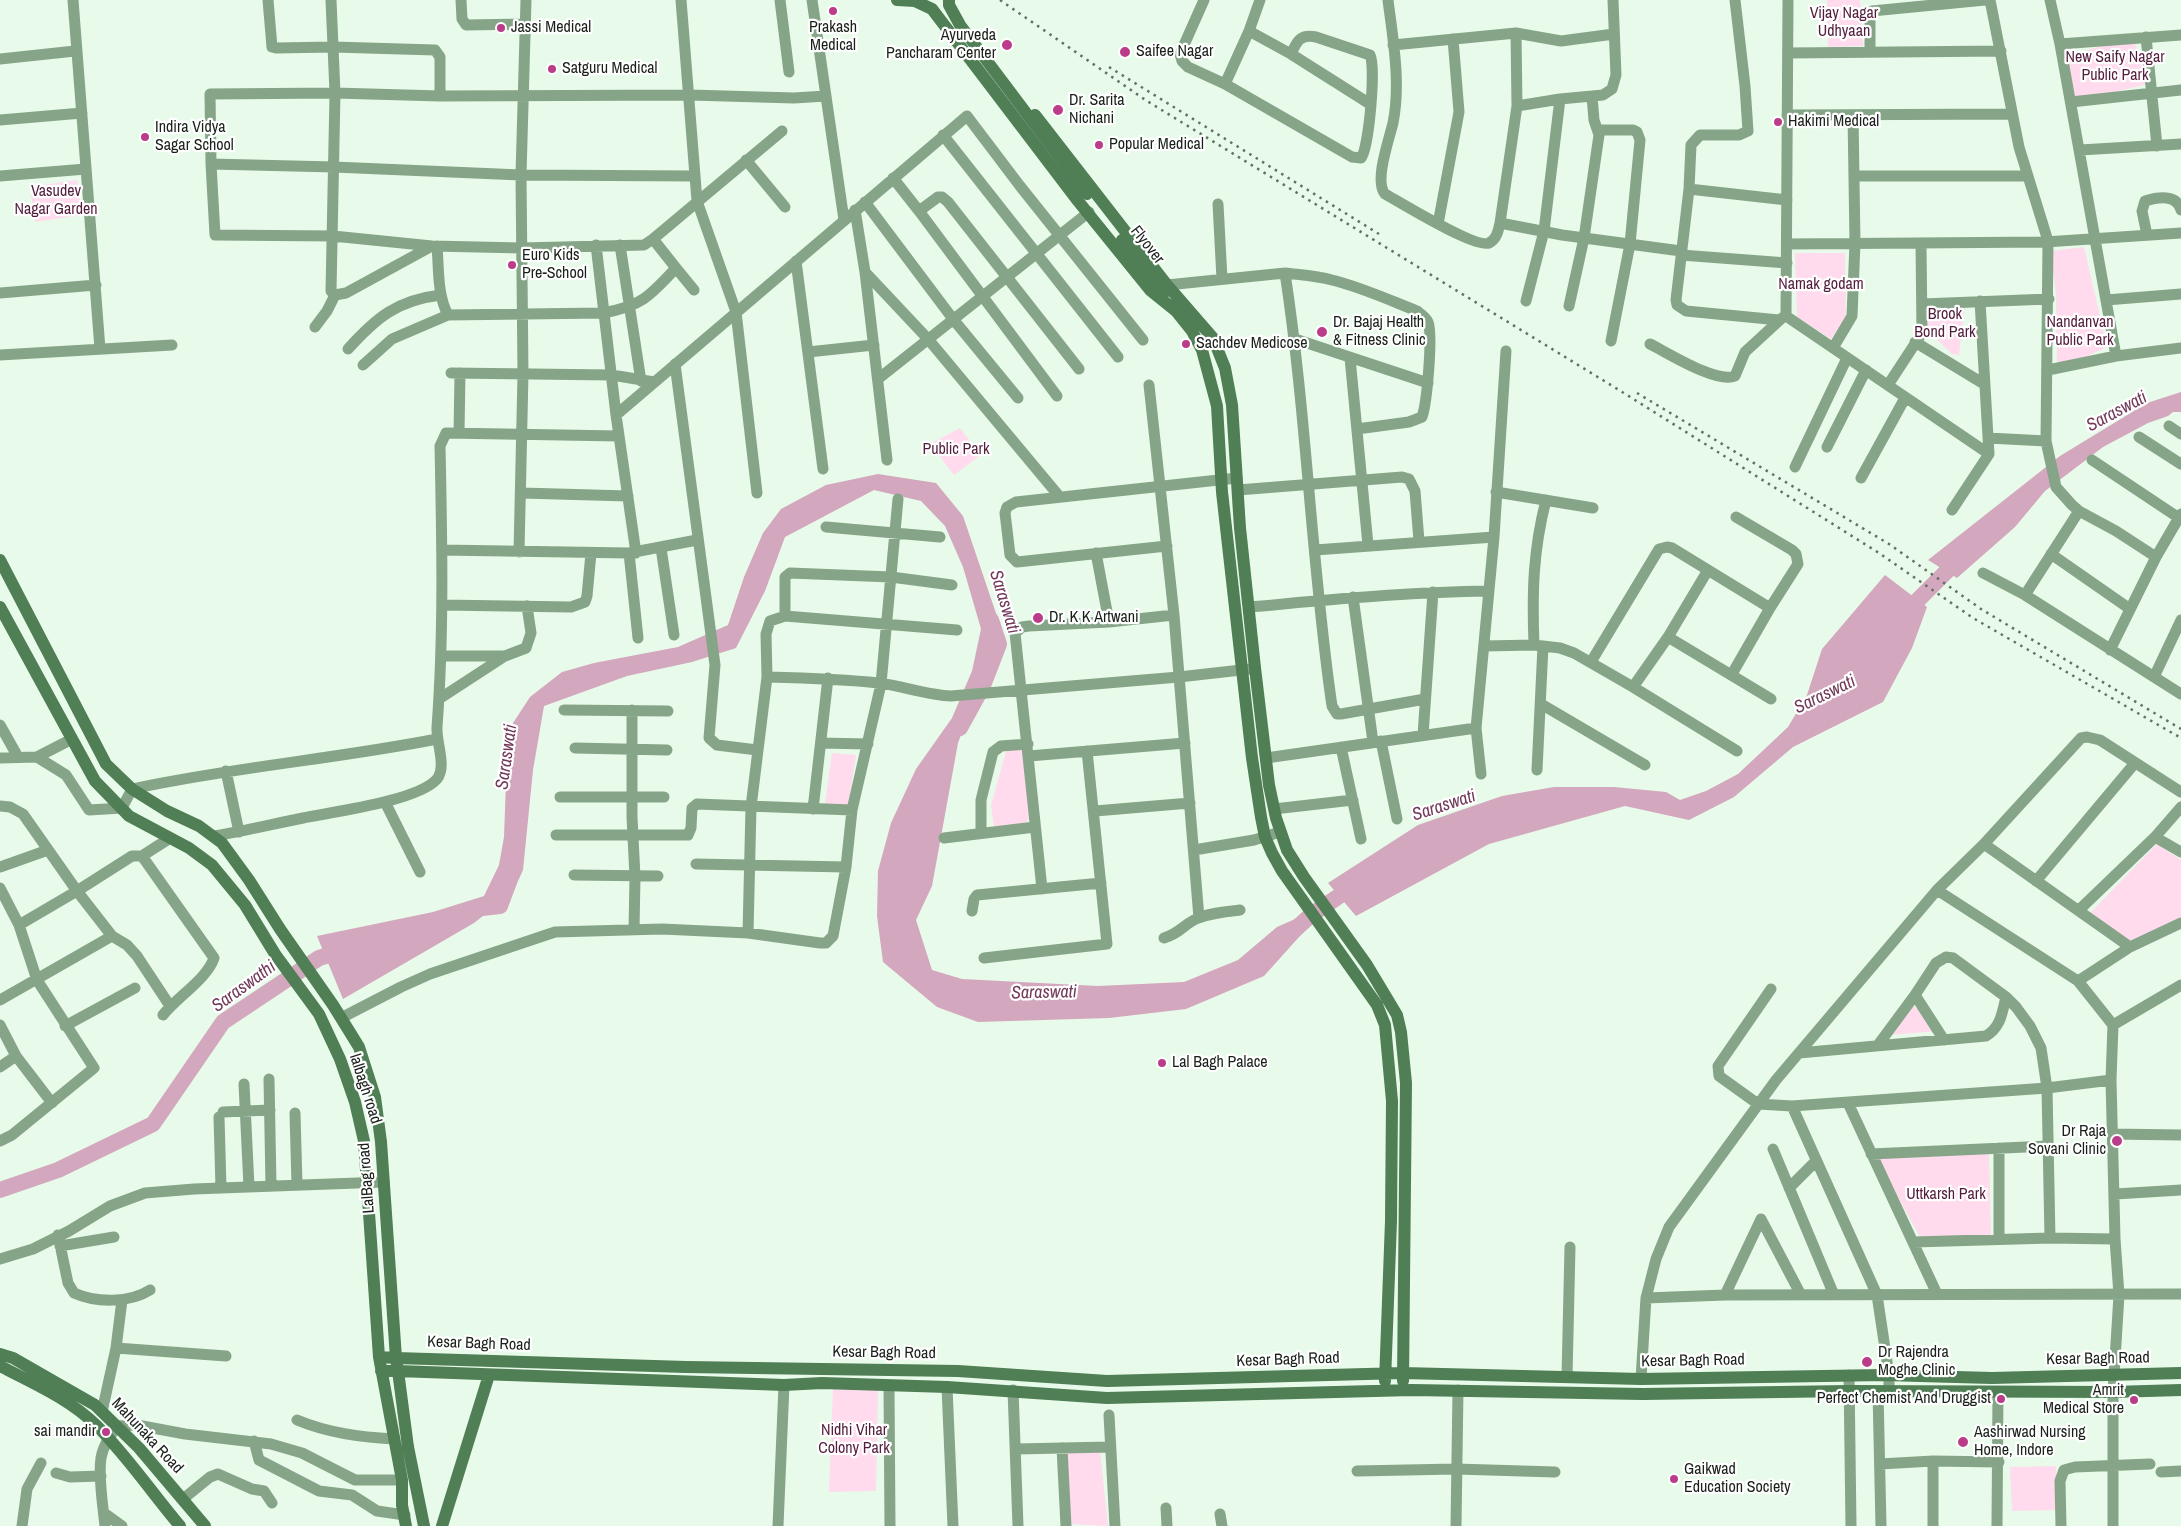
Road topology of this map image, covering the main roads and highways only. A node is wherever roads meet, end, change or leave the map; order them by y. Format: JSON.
{"nodes":[{"id":1,"x":897,"y":0,"type":"edge"},
{"id":2,"x":949,"y":0,"type":"edge"},
{"id":3,"x":1184,"y":313,"type":"junction"},
{"id":4,"x":0,"y":560,"type":"edge"},
{"id":5,"x":0,"y":607,"type":"edge"},
{"id":6,"x":1249,"y":669,"type":"junction"},
{"id":7,"x":0,"y":1354,"type":"edge"},
{"id":8,"x":379,"y":1357,"type":"junction"},
{"id":9,"x":396,"y":1358,"type":"junction"},
{"id":10,"x":0,"y":1366,"type":"edge"},
{"id":11,"x":381,"y":1371,"type":"junction"},
{"id":12,"x":398,"y":1371,"type":"junction"},
{"id":13,"x":1402,"y":1373,"type":"junction"},
{"id":14,"x":2181,"y":1373,"type":"edge"},
{"id":15,"x":1385,"y":1374,"type":"junction"},
{"id":16,"x":489,"y":1375,"type":"junction"},
{"id":17,"x":2181,"y":1390,"type":"edge"},
{"id":18,"x":1403,"y":1391,"type":"junction"},
{"id":19,"x":1384,"y":1392,"type":"junction"},
{"id":20,"x":406,"y":1521,"type":"edge"},
{"id":21,"x":180,"y":1526,"type":"edge"},
{"id":22,"x":205,"y":1526,"type":"edge"},
{"id":23,"x":424,"y":1526,"type":"edge"},
{"id":24,"x":442,"y":1526,"type":"edge"}],
"edges":[{"from":1,"to":3,"type":"main road"},
{"from":2,"to":3,"type":"main road"},
{"from":2,"to":3,"type":"main road","name":"Flyover","bridge":true},
{"from":3,"to":6,"type":"main road"},
{"from":3,"to":6,"type":"main road"},
{"from":4,"to":9,"type":"main road","name":"LalBag road"},
{"from":5,"to":8,"type":"main road","name":"lalbagh road"},
{"from":6,"to":13,"type":"main road"},
{"from":6,"to":15,"type":"main road"},
{"from":7,"to":22,"type":"main road","name":"Mahunaka Road"},
{"from":8,"to":9,"type":"main road","name":"Kesar Bagh Road"},
{"from":8,"to":11,"type":"main road","name":"lalbagh road"},
{"from":9,"to":12,"type":"main road","name":"LalBag road"},
{"from":9,"to":15,"type":"main road","name":"Kesar Bagh Road"},
{"from":10,"to":21,"type":"main road"},
{"from":11,"to":12,"type":"main road","name":"Kesar Bagh Road"},
{"from":11,"to":20,"type":"main road"},
{"from":12,"to":16,"type":"main road","name":"Kesar Bagh Road"},
{"from":12,"to":23,"type":"main road"},
{"from":13,"to":14,"type":"main road","name":"Kesar Bagh Road"},
{"from":13,"to":15,"type":"main road","name":"Kesar Bagh Road"},
{"from":13,"to":18,"type":"main road"},
{"from":15,"to":19,"type":"main road"},
{"from":16,"to":19,"type":"main road","name":"Kesar Bagh Road"},
{"from":16,"to":24,"type":"main road"},
{"from":17,"to":18,"type":"main road","name":"Kesar Bagh Road"},
{"from":18,"to":19,"type":"main road","name":"Kesar Bagh Road"}]}
